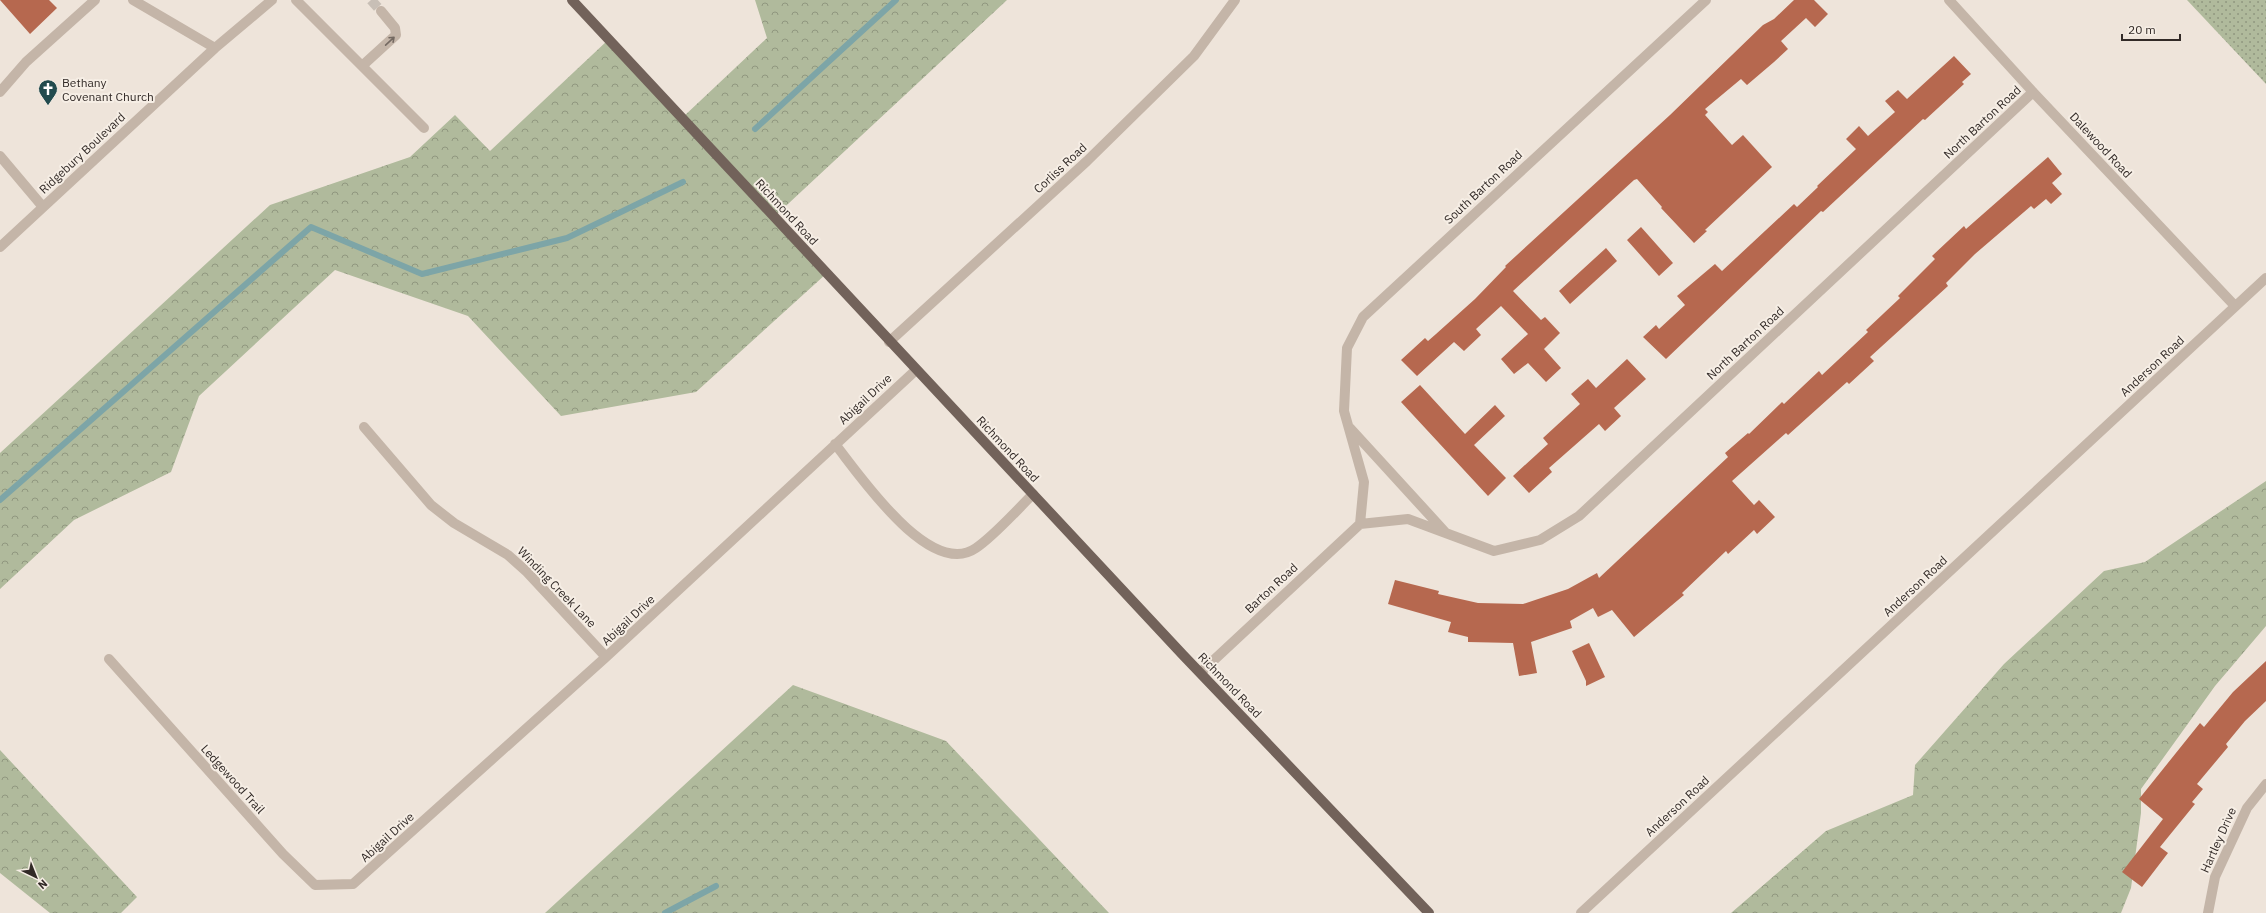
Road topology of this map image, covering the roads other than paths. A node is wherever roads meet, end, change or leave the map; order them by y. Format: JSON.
{"nodes":[{"id":1,"x":95,"y":0,"type":"edge"},
{"id":2,"x":133,"y":0,"type":"edge"},
{"id":3,"x":272,"y":0,"type":"edge"},
{"id":4,"x":296,"y":0,"type":"edge"},
{"id":5,"x":572,"y":0,"type":"edge"},
{"id":6,"x":1235,"y":0,"type":"edge"},
{"id":7,"x":1706,"y":0,"type":"edge"},
{"id":8,"x":1949,"y":0,"type":"edge"},
{"id":9,"x":381,"y":11,"type":"tunnel mouth"},
{"id":10,"x":215,"y":48,"type":"junction"},
{"id":11,"x":362,"y":66,"type":"junction"},
{"id":12,"x":0,"y":92,"type":"edge"},
{"id":13,"x":2033,"y":92,"type":"junction"},
{"id":14,"x":424,"y":128,"type":"dead end"},
{"id":15,"x":0,"y":156,"type":"edge"},
{"id":16,"x":43,"y":207,"type":"junction"},
{"id":17,"x":0,"y":247,"type":"edge"},
{"id":18,"x":2266,"y":278,"type":"edge"},
{"id":19,"x":2235,"y":306,"type":"junction"},
{"id":20,"x":889,"y":342,"type":"junction"},
{"id":21,"x":916,"y":370,"type":"junction"},
{"id":22,"x":364,"y":427,"type":"dead end"},
{"id":23,"x":1349,"y":427,"type":"junction"},
{"id":24,"x":836,"y":444,"type":"junction"},
{"id":25,"x":1401,"y":484,"type":"joint"},
{"id":26,"x":1033,"y":494,"type":"junction"},
{"id":27,"x":1360,"y":524,"type":"junction"},
{"id":28,"x":1447,"y":534,"type":"junction"},
{"id":29,"x":606,"y":657,"type":"junction"},
{"id":30,"x":109,"y":659,"type":"dead end"},
{"id":31,"x":1201,"y":672,"type":"junction"},
{"id":32,"x":2266,"y":784,"type":"edge"},
{"id":33,"x":353,"y":884,"type":"joint"},
{"id":34,"x":1429,"y":913,"type":"edge"},
{"id":35,"x":1581,"y":913,"type":"edge"},
{"id":36,"x":2208,"y":913,"type":"edge"}],
"edges":[{"from":1,"to":12,"type":"street"},
{"from":2,"to":10,"type":"street"},
{"from":3,"to":10,"type":"street","name":"Ridgebury Boulevard"},
{"from":4,"to":11,"type":"street"},
{"from":5,"to":20,"type":"main road","name":"Richmond Road"},
{"from":6,"to":20,"type":"street","name":"Corliss Road"},
{"from":7,"to":23,"type":"street","name":"South Barton Road"},
{"from":8,"to":13,"type":"street","name":"Dalewood Road"},
{"from":11,"to":9,"type":"street","one_way":true},
{"from":10,"to":16,"type":"street","name":"Ridgebury Boulevard"},
{"from":11,"to":14,"type":"street"},
{"from":13,"to":19,"type":"street","name":"Dalewood Road"},
{"from":13,"to":28,"type":"street","name":"North Barton Road"},
{"from":15,"to":16,"type":"street"},
{"from":16,"to":17,"type":"street","name":"Ridgebury Boulevard"},
{"from":18,"to":19,"type":"street","name":"Anderson Road"},
{"from":19,"to":35,"type":"street","name":"Anderson Road"},
{"from":20,"to":21,"type":"main road","name":"Richmond Road"},
{"from":21,"to":24,"type":"street","name":"Abigail Drive"},
{"from":21,"to":26,"type":"main road","name":"Richmond Road"},
{"from":22,"to":29,"type":"street","name":"Winding Creek Lane"},
{"from":23,"to":25,"type":"street","name":"South Barton Road"},
{"from":23,"to":27,"type":"street","name":"South Barton Road"},
{"from":24,"to":26,"type":"street"},
{"from":24,"to":29,"type":"street","name":"Abigail Drive"},
{"from":25,"to":28,"type":"street","name":"North Barton Road"},
{"from":26,"to":31,"type":"main road","name":"Richmond Road"},
{"from":27,"to":28,"type":"street","name":"North Barton Road"},
{"from":27,"to":31,"type":"street","name":"Barton Road"},
{"from":29,"to":33,"type":"street","name":"Abigail Drive"},
{"from":30,"to":33,"type":"street","name":"Ledgewood Trail"},
{"from":31,"to":34,"type":"main road","name":"Richmond Road"},
{"from":32,"to":36,"type":"street","name":"Hartley Drive"}]}
